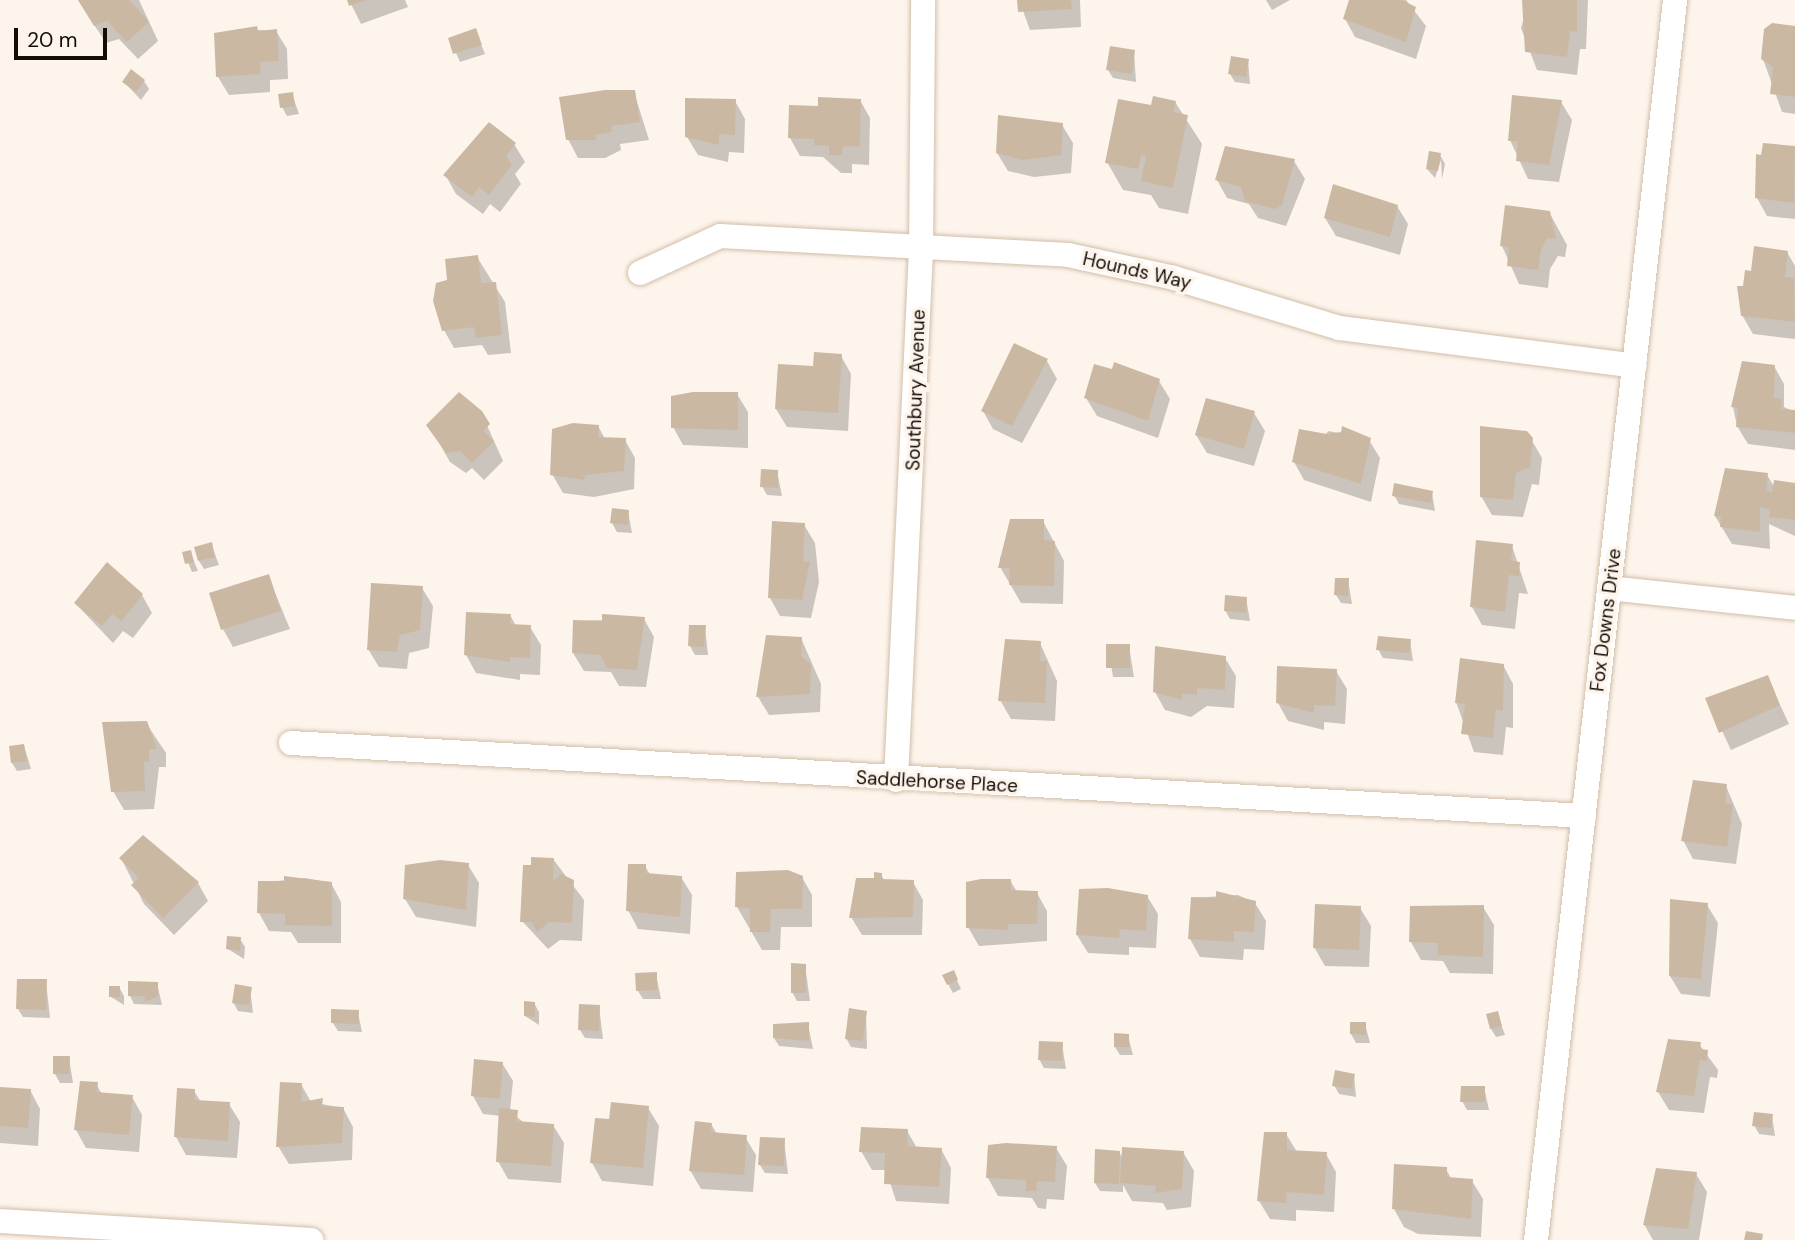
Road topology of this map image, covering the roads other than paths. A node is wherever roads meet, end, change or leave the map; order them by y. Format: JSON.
{"nodes":[{"id":1,"x":923,"y":0,"type":"edge"},
{"id":2,"x":1675,"y":0,"type":"edge"},
{"id":3,"x":921,"y":249,"type":"junction"},
{"id":4,"x":639,"y":273,"type":"dead end"},
{"id":5,"x":1635,"y":366,"type":"junction"},
{"id":6,"x":1609,"y":588,"type":"junction"},
{"id":7,"x":1795,"y":608,"type":"edge"},
{"id":8,"x":291,"y":743,"type":"dead end"},
{"id":9,"x":896,"y":780,"type":"junction"},
{"id":10,"x":1584,"y":816,"type":"junction"},
{"id":11,"x":0,"y":1222,"type":"edge"},
{"id":12,"x":311,"y":1240,"type":"edge"},
{"id":13,"x":1536,"y":1240,"type":"edge"}],
"edges":[{"from":1,"to":3,"type":"street","name":"Southbury Avenue"},
{"from":2,"to":5,"type":"street","name":"Fox Downs Drive"},
{"from":3,"to":4,"type":"street","name":"Hounds Way"},
{"from":3,"to":5,"type":"street","name":"Hounds Way"},
{"from":3,"to":9,"type":"street","name":"Southbury Avenue"},
{"from":5,"to":6,"type":"street","name":"Fox Downs Drive"},
{"from":6,"to":7,"type":"street"},
{"from":6,"to":10,"type":"street","name":"Fox Downs Drive"},
{"from":8,"to":9,"type":"street","name":"Saddlehorse Place"},
{"from":9,"to":10,"type":"street","name":"Saddlehorse Place"},
{"from":10,"to":13,"type":"street","name":"Fox Downs Drive"},
{"from":11,"to":12,"type":"street"}]}
